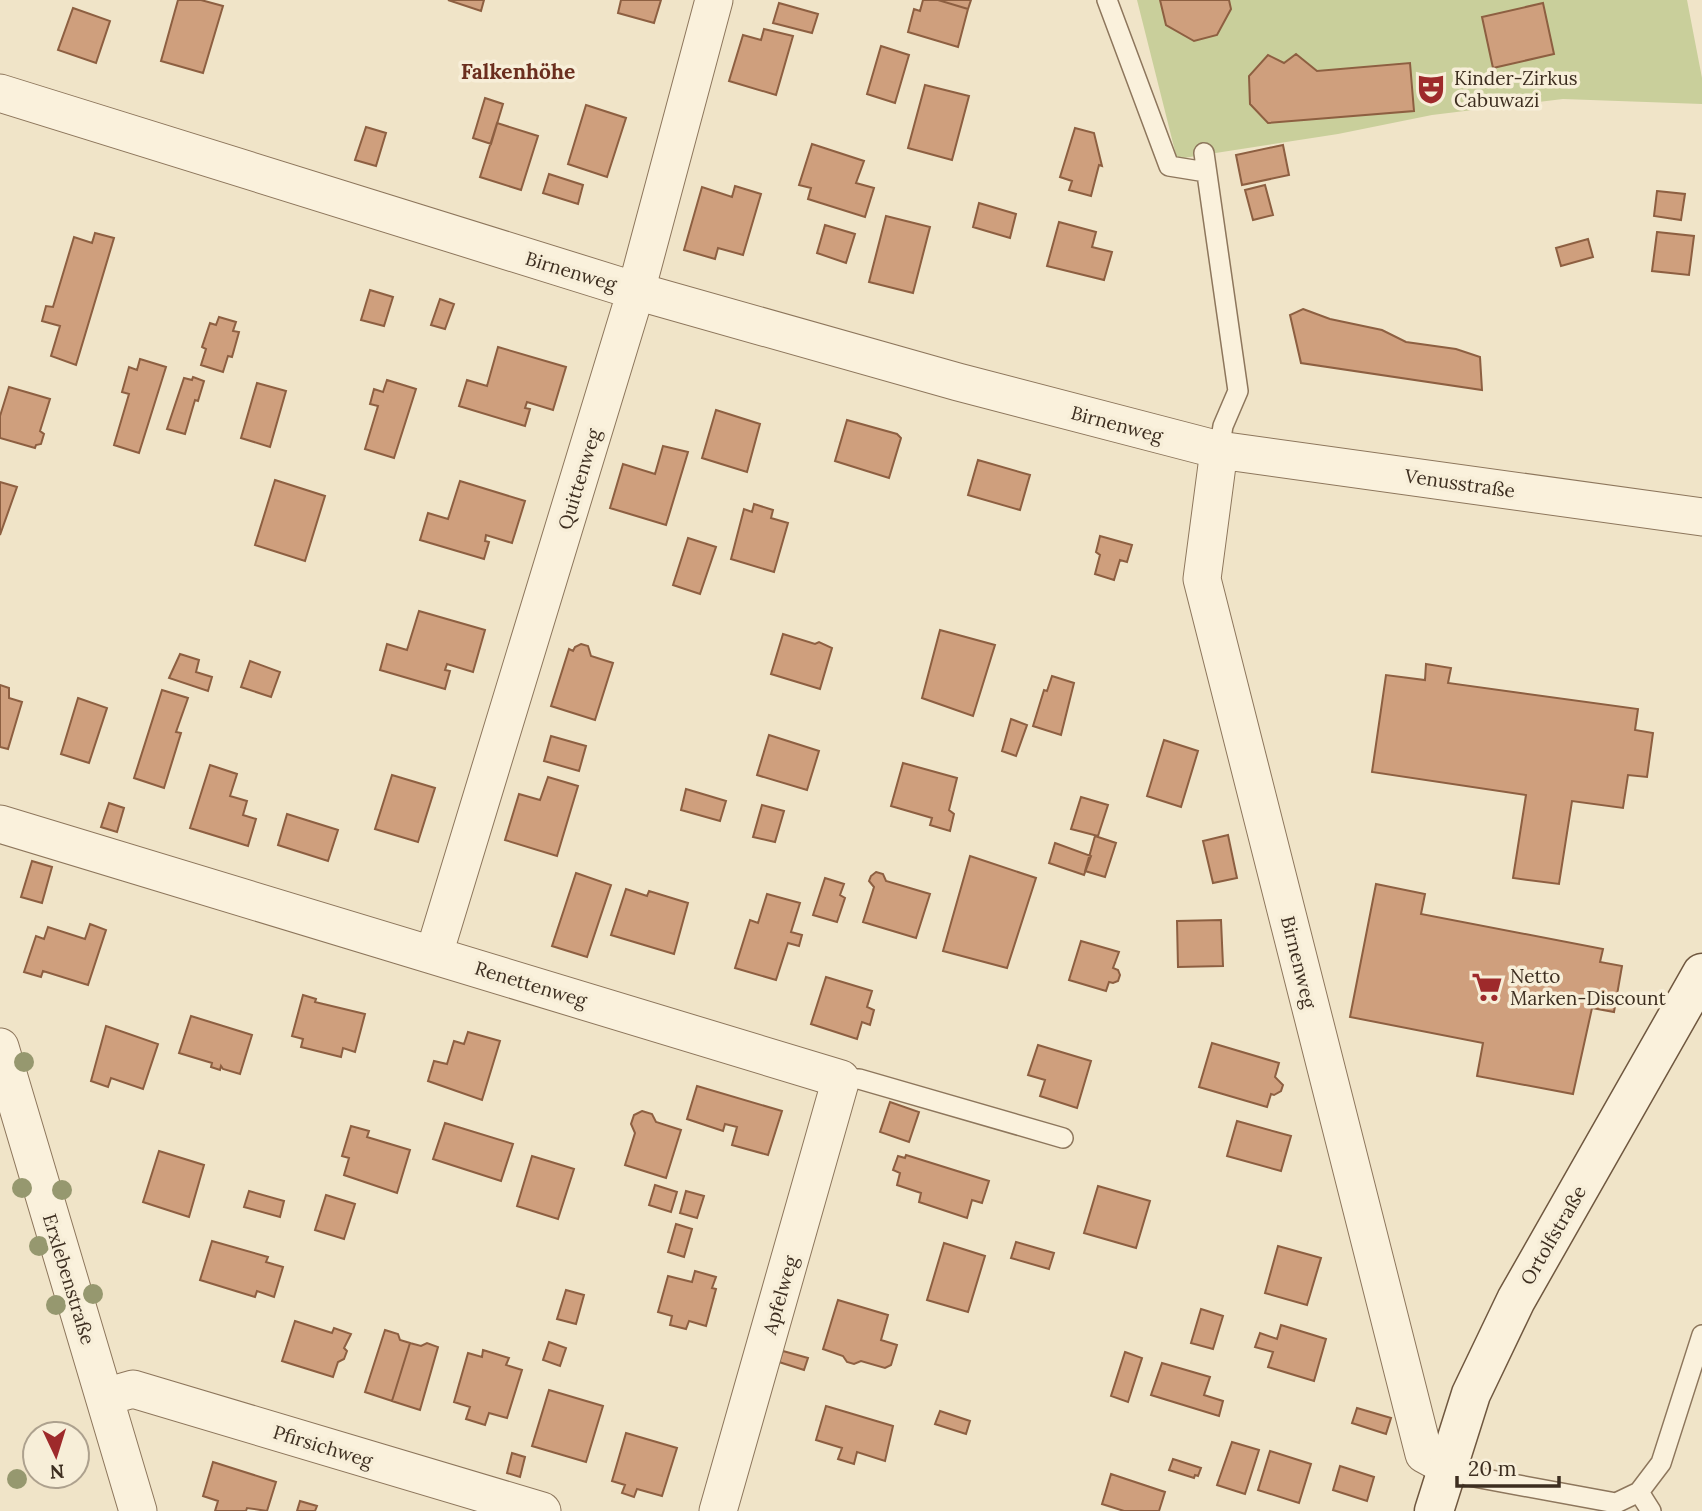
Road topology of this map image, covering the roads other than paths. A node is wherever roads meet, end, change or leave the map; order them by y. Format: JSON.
{"nodes":[{"id":1,"x":714,"y":0,"type":"edge"},
{"id":2,"x":1107,"y":0,"type":"edge"},
{"id":3,"x":0,"y":93,"type":"edge"},
{"id":4,"x":636,"y":291,"type":"junction"},
{"id":5,"x":1219,"y":450,"type":"junction"},
{"id":6,"x":1702,"y":517,"type":"edge"},
{"id":7,"x":0,"y":824,"type":"edge"},
{"id":8,"x":434,"y":954,"type":"junction"},
{"id":9,"x":1702,"y":973,"type":"edge"},
{"id":10,"x":0,"y":1047,"type":"edge"},
{"id":11,"x":841,"y":1079,"type":"junction"},
{"id":12,"x":1063,"y":1138,"type":"dead end"},
{"id":13,"x":1702,"y":1335,"type":"edge"},
{"id":14,"x":105,"y":1397,"type":"junction"},
{"id":15,"x":1448,"y":1467,"type":"junction"},
{"id":16,"x":1639,"y":1492,"type":"junction"},
{"id":17,"x":138,"y":1511,"type":"edge"},
{"id":18,"x":542,"y":1511,"type":"edge"},
{"id":19,"x":718,"y":1511,"type":"edge"},
{"id":20,"x":1434,"y":1511,"type":"edge"},
{"id":21,"x":1651,"y":1511,"type":"edge"}],
"edges":[{"from":1,"to":4,"type":"street","name":"Quittenweg"},
{"from":2,"to":5,"type":"lane"},
{"from":3,"to":4,"type":"street","name":"Birnenweg"},
{"from":4,"to":5,"type":"street","name":"Birnenweg"},
{"from":4,"to":8,"type":"street","name":"Quittenweg"},
{"from":5,"to":6,"type":"street","name":"Venusstraße"},
{"from":5,"to":15,"type":"street","name":"Birnenweg"},
{"from":7,"to":8,"type":"street","name":"Renettenweg"},
{"from":8,"to":11,"type":"street","name":"Renettenweg"},
{"from":9,"to":15,"type":"street","name":"Ortolfstraße"},
{"from":10,"to":14,"type":"street","name":"Erxlebenstraße"},
{"from":11,"to":12,"type":"lane","name":"Renettenweg"},
{"from":11,"to":19,"type":"street","name":"Apfelweg"},
{"from":13,"to":16,"type":"lane"},
{"from":14,"to":17,"type":"street","name":"Erxlebenstraße"},
{"from":14,"to":18,"type":"street","name":"Pfirsichweg"},
{"from":15,"to":16,"type":"lane"},
{"from":15,"to":20,"type":"street","name":"Ortolfstraße"},
{"from":16,"to":21,"type":"lane"}]}
